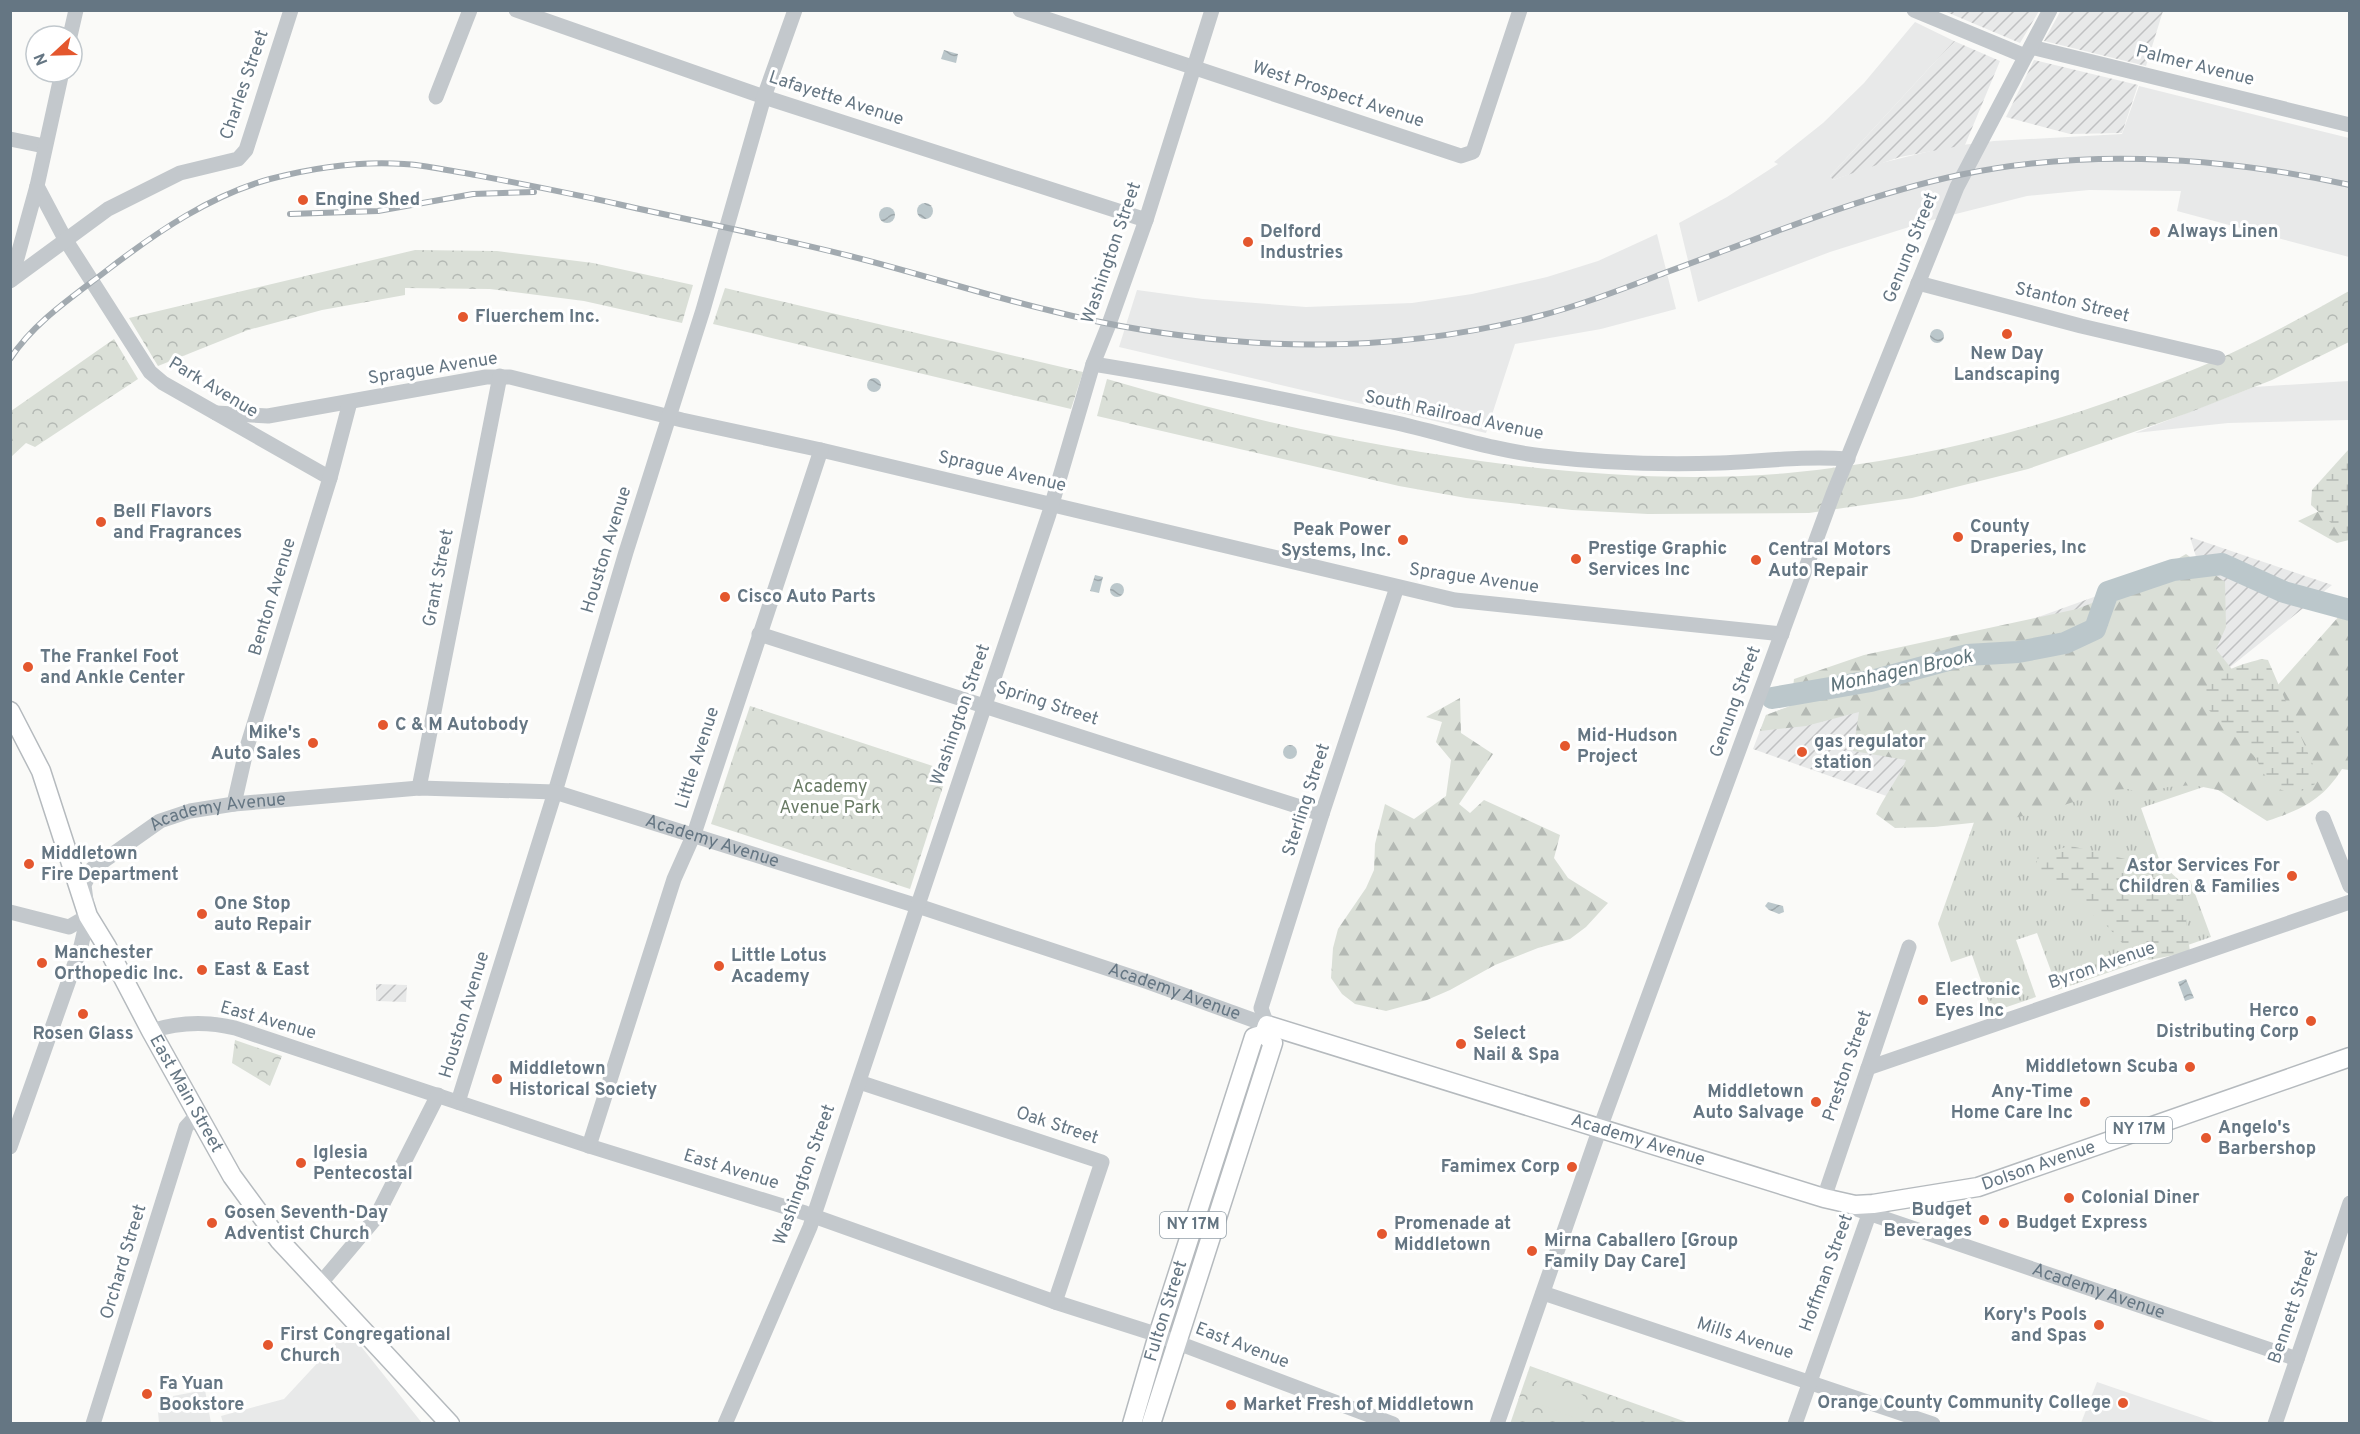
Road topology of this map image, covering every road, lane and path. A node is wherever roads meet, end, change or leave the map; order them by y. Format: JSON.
{"nodes":[{"id":1,"x":291,"y":10,"type":"edge"},
{"id":2,"x":470,"y":10,"type":"edge"},
{"id":3,"x":516,"y":10,"type":"edge"},
{"id":4,"x":795,"y":10,"type":"edge"},
{"id":5,"x":1020,"y":10,"type":"edge"},
{"id":6,"x":1212,"y":10,"type":"edge"},
{"id":7,"x":1914,"y":10,"type":"edge"},
{"id":8,"x":2050,"y":10,"type":"edge"},
{"id":9,"x":1518,"y":11,"type":"edge"},
{"id":10,"x":2028,"y":51,"type":"junction"},
{"id":11,"x":1193,"y":68,"type":"junction"},
{"id":12,"x":59,"y":84,"type":"edge"},
{"id":13,"x":436,"y":97,"type":"dead end"},
{"id":14,"x":764,"y":97,"type":"junction"},
{"id":15,"x":2349,"y":125,"type":"edge"},
{"id":16,"x":10,"y":139,"type":"edge"},
{"id":17,"x":44,"y":146,"type":"junction"},
{"id":18,"x":36,"y":186,"type":"junction"},
{"id":19,"x":1146,"y":220,"type":"junction"},
{"id":20,"x":65,"y":239,"type":"junction"},
{"id":21,"x":11,"y":280,"type":"edge"},
{"id":22,"x":1918,"y":283,"type":"junction"},
{"id":23,"x":2218,"y":358,"type":"dead end"},
{"id":24,"x":1093,"y":364,"type":"junction"},
{"id":25,"x":500,"y":376,"type":"junction"},
{"id":26,"x":350,"y":402,"type":"junction"},
{"id":27,"x":216,"y":413,"type":"junction"},
{"id":28,"x":669,"y":415,"type":"junction"},
{"id":29,"x":821,"y":450,"type":"junction"},
{"id":30,"x":1848,"y":459,"type":"junction"},
{"id":31,"x":330,"y":478,"type":"junction"},
{"id":32,"x":1052,"y":504,"type":"junction"},
{"id":33,"x":1397,"y":587,"type":"junction"},
{"id":34,"x":759,"y":634,"type":"junction"},
{"id":35,"x":1782,"y":634,"type":"junction"},
{"id":36,"x":985,"y":705,"type":"junction"},
{"id":37,"x":10,"y":711,"type":"edge"},
{"id":38,"x":419,"y":788,"type":"junction"},
{"id":39,"x":555,"y":792,"type":"junction"},
{"id":40,"x":234,"y":804,"type":"junction"},
{"id":41,"x":1322,"y":814,"type":"junction"},
{"id":42,"x":2324,"y":818,"type":"dead end"},
{"id":43,"x":694,"y":834,"type":"junction"},
{"id":44,"x":2349,"y":886,"type":"edge"},
{"id":45,"x":2349,"y":902,"type":"edge"},
{"id":46,"x":917,"y":906,"type":"junction"},
{"id":47,"x":10,"y":912,"type":"edge"},
{"id":48,"x":87,"y":916,"type":"junction"},
{"id":49,"x":1909,"y":947,"type":"dead end"},
{"id":50,"x":1266,"y":1030,"type":"junction"},
{"id":51,"x":151,"y":1031,"type":"junction"},
{"id":52,"x":2349,"y":1057,"type":"edge"},
{"id":53,"x":1868,"y":1068,"type":"junction"},
{"id":54,"x":859,"y":1082,"type":"junction"},
{"id":55,"x":438,"y":1095,"type":"junction"},
{"id":56,"x":458,"y":1102,"type":"junction"},
{"id":57,"x":16,"y":1110,"type":"edge"},
{"id":58,"x":197,"y":1115,"type":"junction"},
{"id":59,"x":1600,"y":1128,"type":"junction"},
{"id":60,"x":589,"y":1146,"type":"junction"},
{"id":61,"x":10,"y":1147,"type":"edge"},
{"id":62,"x":1824,"y":1198,"type":"junction"},
{"id":63,"x":2349,"y":1203,"type":"edge"},
{"id":64,"x":1871,"y":1209,"type":"junction"},
{"id":65,"x":813,"y":1216,"type":"junction"},
{"id":66,"x":320,"y":1284,"type":"junction"},
{"id":67,"x":1543,"y":1293,"type":"junction"},
{"id":68,"x":1055,"y":1302,"type":"junction"},
{"id":69,"x":1158,"y":1335,"type":"junction"},
{"id":70,"x":1176,"y":1342,"type":"junction"},
{"id":71,"x":2297,"y":1359,"type":"junction"},
{"id":72,"x":1809,"y":1381,"type":"junction"},
{"id":73,"x":93,"y":1424,"type":"edge"},
{"id":74,"x":450,"y":1424,"type":"edge"},
{"id":75,"x":725,"y":1424,"type":"edge"},
{"id":76,"x":1132,"y":1424,"type":"edge"},
{"id":77,"x":1151,"y":1424,"type":"edge"},
{"id":78,"x":1393,"y":1424,"type":"edge"},
{"id":79,"x":1497,"y":1424,"type":"edge"},
{"id":80,"x":1795,"y":1424,"type":"edge"},
{"id":81,"x":1934,"y":1424,"type":"edge"},
{"id":82,"x":2275,"y":1424,"type":"edge"}],
"edges":[{"from":1,"to":20,"type":"street","name":"Charles Street"},
{"from":2,"to":13,"type":"street"},
{"from":3,"to":14,"type":"street","name":"Lafayette Avenue"},
{"from":4,"to":14,"type":"street","name":"Houston Avenue"},
{"from":5,"to":11,"type":"street","name":"West Prospect Avenue"},
{"from":6,"to":11,"type":"street","name":"Washington Street"},
{"from":7,"to":10,"type":"street","name":"Palmer Avenue"},
{"from":8,"to":10,"type":"street","name":"Genung Street"},
{"from":9,"to":11,"type":"street","name":"West Prospect Avenue"},
{"from":10,"to":15,"type":"street","name":"Palmer Avenue"},
{"from":10,"to":22,"type":"street","name":"Genung Street"},
{"from":11,"to":19,"type":"street","name":"Washington Street"},
{"from":12,"to":17,"type":"street"},
{"from":14,"to":19,"type":"street","name":"Lafayette Avenue"},
{"from":14,"to":28,"type":"street","name":"Houston Avenue"},
{"from":16,"to":17,"type":"street"},
{"from":17,"to":18,"type":"street"},
{"from":18,"to":20,"type":"street"},
{"from":18,"to":21,"type":"street"},
{"from":19,"to":24,"type":"street","name":"Washington Street"},
{"from":20,"to":21,"type":"street","name":"Charles Street"},
{"from":20,"to":27,"type":"street","name":"Park Avenue"},
{"from":22,"to":23,"type":"street","name":"Stanton Street"},
{"from":22,"to":30,"type":"street","name":"Genung Street"},
{"from":24,"to":30,"type":"street","name":"South Railroad Avenue"},
{"from":24,"to":32,"type":"street","name":"Washington Street"},
{"from":25,"to":26,"type":"street","name":"Sprague Avenue"},
{"from":25,"to":28,"type":"street","name":"Sprague Avenue"},
{"from":25,"to":38,"type":"street","name":"Grant Street"},
{"from":26,"to":27,"type":"street","name":"Sprague Avenue"},
{"from":26,"to":31,"type":"street","name":"Benton Avenue"},
{"from":27,"to":31,"type":"street","name":"Park Avenue"},
{"from":28,"to":29,"type":"street","name":"Sprague Avenue"},
{"from":28,"to":39,"type":"street","name":"Houston Avenue"},
{"from":29,"to":32,"type":"street","name":"Sprague Avenue"},
{"from":29,"to":34,"type":"street","name":"Little Avenue"},
{"from":30,"to":35,"type":"street","name":"Genung Street"},
{"from":31,"to":40,"type":"street","name":"Benton Avenue"},
{"from":32,"to":33,"type":"street","name":"Sprague Avenue"},
{"from":32,"to":36,"type":"street","name":"Washington Street"},
{"from":33,"to":35,"type":"street","name":"Sprague Avenue"},
{"from":33,"to":41,"type":"street","name":"Sterling Street"},
{"from":34,"to":36,"type":"street","name":"Spring Street"},
{"from":34,"to":43,"type":"street","name":"Little Avenue"},
{"from":35,"to":59,"type":"street","name":"Genung Street"},
{"from":36,"to":41,"type":"street","name":"Spring Street"},
{"from":36,"to":46,"type":"street","name":"Washington Street"},
{"from":37,"to":48,"type":"main road","name":"East Main Street"},
{"from":38,"to":39,"type":"street","name":"Academy Avenue"},
{"from":38,"to":40,"type":"street","name":"Academy Avenue"},
{"from":39,"to":43,"type":"street","name":"Academy Avenue"},
{"from":39,"to":56,"type":"street","name":"Houston Avenue"},
{"from":40,"to":48,"type":"street","name":"Academy Avenue"},
{"from":41,"to":50,"type":"street","name":"Sterling Street"},
{"from":42,"to":44,"type":"street"},
{"from":43,"to":46,"type":"street","name":"Academy Avenue"},
{"from":43,"to":60,"type":"street","name":"Little Avenue"},
{"from":45,"to":53,"type":"street","name":"Byron Avenue"},
{"from":46,"to":50,"type":"street","name":"Academy Avenue"},
{"from":46,"to":54,"type":"street","name":"Washington Street"},
{"from":47,"to":48,"type":"street"},
{"from":48,"to":51,"type":"main road","name":"East Main Street"},
{"from":48,"to":57,"type":"street","name":"Academy Avenue"},
{"from":49,"to":53,"type":"street","name":"Preston Street"},
{"from":50,"to":59,"type":"main road","name":"Academy Avenue","number":"NY 17M"},
{"from":50,"to":69,"type":"main road","name":"Fulton Street","number":"NY 17M"},
{"from":50,"to":70,"type":"main road","name":"Fulton Street","number":"NY 17M"},
{"from":51,"to":55,"type":"street","name":"East Avenue"},
{"from":51,"to":58,"type":"main road","name":"East Main Street"},
{"from":52,"to":64,"type":"main road","name":"Dolson Avenue","number":"NY 17M"},
{"from":53,"to":62,"type":"street","name":"Preston Street"},
{"from":54,"to":65,"type":"street","name":"Washington Street"},
{"from":54,"to":68,"type":"street","name":"Oak Street"},
{"from":55,"to":56,"type":"street","name":"East Avenue"},
{"from":55,"to":66,"type":"street"},
{"from":56,"to":60,"type":"street","name":"East Avenue"},
{"from":57,"to":61,"type":"street","name":"Academy Avenue"},
{"from":58,"to":66,"type":"main road","name":"East Main Street"},
{"from":58,"to":73,"type":"street","name":"Orchard Street"},
{"from":59,"to":62,"type":"main road","name":"Academy Avenue","number":"NY 17M"},
{"from":59,"to":67,"type":"street","name":"Genung Street"},
{"from":60,"to":65,"type":"street","name":"East Avenue"},
{"from":62,"to":64,"type":"main road","name":"Dolson Avenue","number":"NY 17M"},
{"from":63,"to":71,"type":"street","name":"Bennett Street"},
{"from":64,"to":71,"type":"street","name":"Academy Avenue"},
{"from":64,"to":72,"type":"street","name":"Hoffman Street"},
{"from":65,"to":68,"type":"street","name":"East Avenue"},
{"from":65,"to":75,"type":"street","name":"Washington Street"},
{"from":66,"to":74,"type":"main road","name":"East Main Street"},
{"from":67,"to":72,"type":"street","name":"Mills Avenue"},
{"from":67,"to":79,"type":"street","name":"Genung Street"},
{"from":68,"to":69,"type":"street","name":"East Avenue"},
{"from":69,"to":70,"type":"street","name":"East Avenue"},
{"from":69,"to":76,"type":"main road","name":"Fulton Street","number":"NY 17M"},
{"from":70,"to":77,"type":"main road","name":"Fulton Street","number":"NY 17M"},
{"from":70,"to":78,"type":"street","name":"East Avenue"},
{"from":71,"to":82,"type":"street","name":"Bennett Street"},
{"from":72,"to":80,"type":"street","name":"Hoffman Street"},
{"from":72,"to":81,"type":"street","name":"Mills Avenue"}]}
